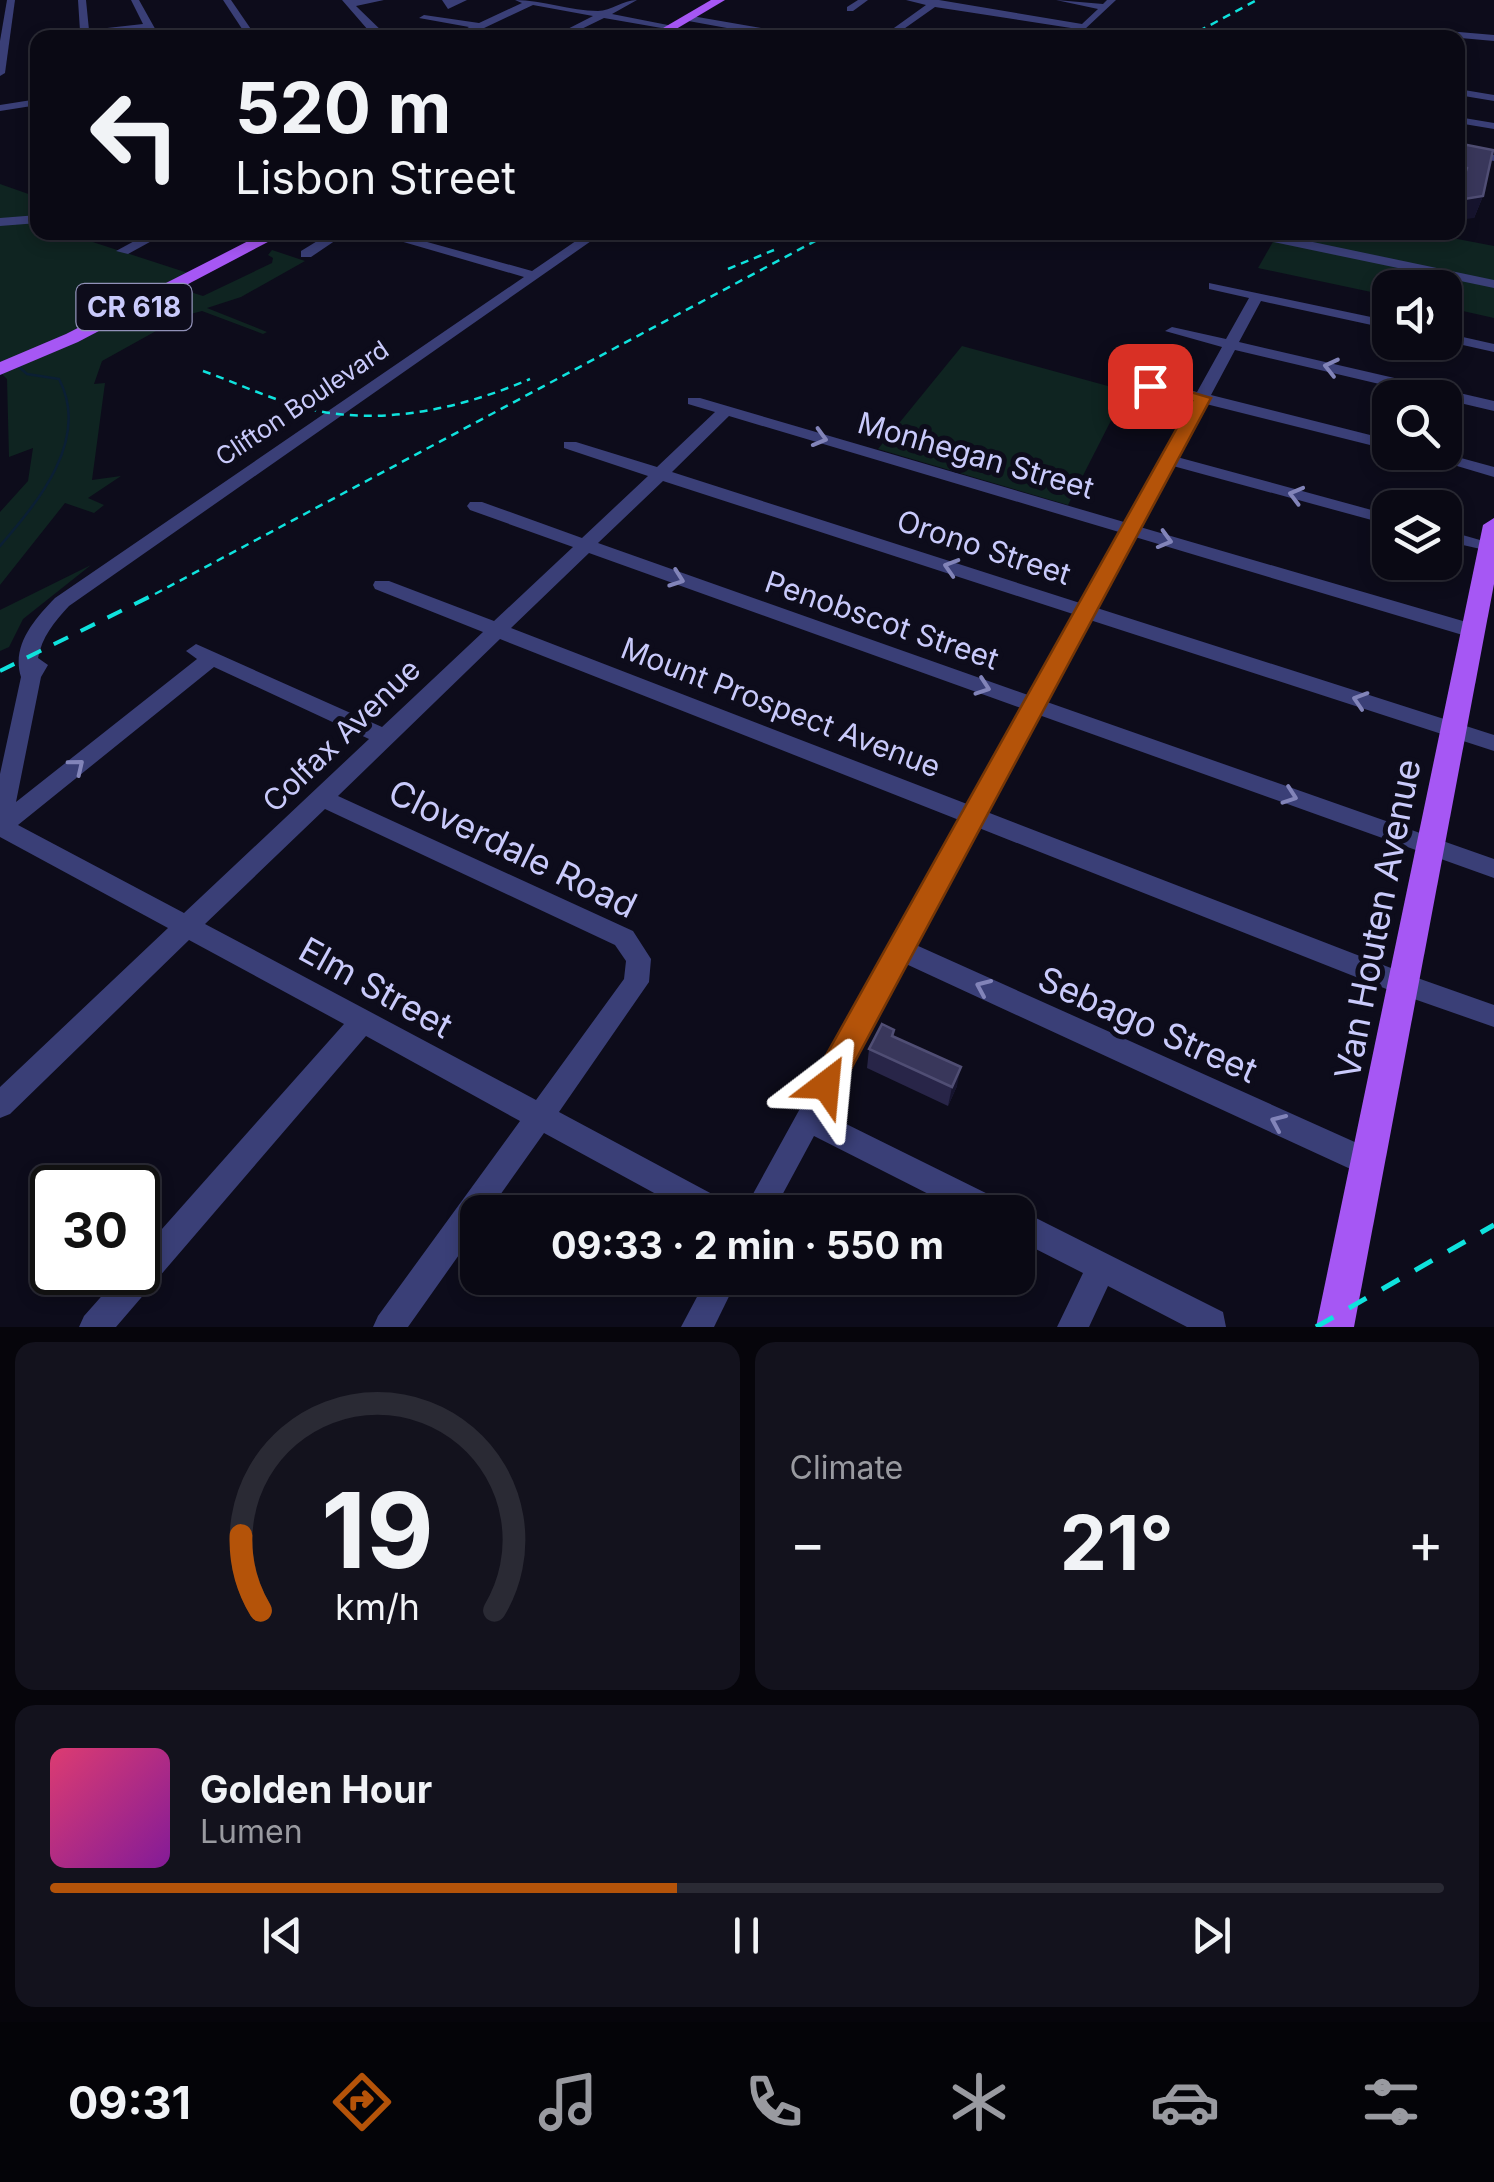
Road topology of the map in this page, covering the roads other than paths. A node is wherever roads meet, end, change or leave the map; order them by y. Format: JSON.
{"nodes":[{"id":1,"x":10,"y":0,"type":"edge"},
{"id":2,"x":82,"y":0,"type":"edge"},
{"id":3,"x":136,"y":0,"type":"edge"},
{"id":4,"x":227,"y":0,"type":"edge"},
{"id":5,"x":380,"y":0,"type":"edge"},
{"id":6,"x":463,"y":0,"type":"edge"},
{"id":7,"x":519,"y":0,"type":"edge"},
{"id":8,"x":632,"y":0,"type":"edge"},
{"id":9,"x":864,"y":0,"type":"edge"},
{"id":10,"x":910,"y":0,"type":"edge"},
{"id":11,"x":1060,"y":0,"type":"edge"},
{"id":12,"x":534,"y":1,"type":"edge"},
{"id":13,"x":714,"y":1,"type":"edge"},
{"id":14,"x":348,"y":2,"type":"edge"},
{"id":15,"x":936,"y":2,"type":"edge"},
{"id":16,"x":447,"y":3,"type":"edge"},
{"id":17,"x":1109,"y":3,"type":"edge"},
{"id":18,"x":850,"y":9,"type":"dead end"},
{"id":19,"x":602,"y":14,"type":"junction"},
{"id":20,"x":424,"y":18,"type":"dead end"},
{"id":21,"x":686,"y":18,"type":"junction"},
{"id":22,"x":149,"y":26,"type":"junction"},
{"id":23,"x":478,"y":26,"type":"junction"},
{"id":24,"x":673,"y":27,"type":"junction"},
{"id":25,"x":85,"y":30,"type":"edge"},
{"id":26,"x":121,"y":30,"type":"edge"},
{"id":27,"x":151,"y":30,"type":"edge"},
{"id":28,"x":248,"y":30,"type":"edge"},
{"id":29,"x":374,"y":30,"type":"edge"},
{"id":30,"x":470,"y":30,"type":"edge"},
{"id":31,"x":570,"y":30,"type":"edge"},
{"id":32,"x":667,"y":30,"type":"edge"},
{"id":33,"x":756,"y":30,"type":"edge"},
{"id":34,"x":896,"y":30,"type":"edge"},
{"id":35,"x":1465,"y":37,"type":"edge"},
{"id":36,"x":1494,"y":38,"type":"edge"},
{"id":37,"x":30,"y":39,"type":"edge"},
{"id":38,"x":2,"y":42,"type":"edge"},
{"id":39,"x":0,"y":73,"type":"edge"},
{"id":40,"x":1465,"y":92,"type":"edge"},
{"id":41,"x":1490,"y":93,"type":"edge"},
{"id":42,"x":30,"y":103,"type":"edge"},
{"id":43,"x":0,"y":108,"type":"edge"},
{"id":44,"x":1465,"y":121,"type":"edge"},
{"id":45,"x":1494,"y":126,"type":"edge"},
{"id":46,"x":1465,"y":153,"type":"edge"},
{"id":47,"x":1494,"y":158,"type":"edge"},
{"id":48,"x":30,"y":220,"type":"edge"},
{"id":49,"x":0,"y":222,"type":"edge"},
{"id":50,"x":146,"y":240,"type":"edge"},
{"id":51,"x":263,"y":240,"type":"edge"},
{"id":52,"x":329,"y":240,"type":"edge"},
{"id":53,"x":403,"y":240,"type":"edge"},
{"id":54,"x":582,"y":240,"type":"edge"},
{"id":55,"x":1283,"y":240,"type":"edge"},
{"id":56,"x":123,"y":252,"type":"dead end"},
{"id":57,"x":306,"y":254,"type":"dead end"},
{"id":58,"x":536,"y":276,"type":"junction"},
{"id":59,"x":1494,"y":284,"type":"edge"},
{"id":60,"x":1214,"y":286,"type":"dead end"},
{"id":61,"x":1257,"y":296,"type":"junction"},
{"id":62,"x":1372,"y":321,"type":"edge"},
{"id":63,"x":1172,"y":331,"type":"dead end"},
{"id":64,"x":1462,"y":341,"type":"edge"},
{"id":65,"x":1231,"y":344,"type":"junction"},
{"id":66,"x":1494,"y":348,"type":"edge"},
{"id":67,"x":0,"y":368,"type":"edge"},
{"id":68,"x":1150,"y":386,"type":"dead end"},
{"id":69,"x":1202,"y":398,"type":"junction"},
{"id":70,"x":694,"y":401,"type":"dead end"},
{"id":71,"x":1494,"y":406,"type":"edge"},
{"id":72,"x":726,"y":411,"type":"junction"},
{"id":73,"x":1372,"y":441,"type":"edge"},
{"id":74,"x":570,"y":444,"type":"dead end"},
{"id":75,"x":1169,"y":460,"type":"junction"},
{"id":76,"x":1462,"y":464,"type":"edge"},
{"id":77,"x":1494,"y":472,"type":"edge"},
{"id":78,"x":660,"y":474,"type":"junction"},
{"id":79,"x":476,"y":506,"type":"dead end"},
{"id":80,"x":1372,"y":515,"type":"edge"},
{"id":81,"x":1132,"y":530,"type":"junction"},
{"id":82,"x":1462,"y":536,"type":"edge"},
{"id":83,"x":1492,"y":536,"type":"edge"},
{"id":84,"x":585,"y":546,"type":"junction"},
{"id":85,"x":382,"y":584,"type":"dead end"},
{"id":86,"x":1087,"y":612,"type":"junction"},
{"id":87,"x":1473,"y":630,"type":"junction"},
{"id":88,"x":496,"y":631,"type":"junction"},
{"id":89,"x":1034,"y":705,"type":"junction"},
{"id":90,"x":1453,"y":730,"type":"junction"},
{"id":91,"x":385,"y":737,"type":"junction"},
{"id":92,"x":1494,"y":743,"type":"edge"},
{"id":93,"x":322,"y":798,"type":"junction"},
{"id":94,"x":972,"y":817,"type":"junction"},
{"id":95,"x":0,"y":827,"type":"edge"},
{"id":96,"x":1430,"y":845,"type":"junction"},
{"id":97,"x":1494,"y":869,"type":"edge"},
{"id":98,"x":188,"y":925,"type":"junction"},
{"id":99,"x":899,"y":950,"type":"junction"},
{"id":100,"x":1403,"y":984,"type":"junction"},
{"id":101,"x":1494,"y":1016,"type":"edge"},
{"id":102,"x":364,"y":1020,"type":"junction"},
{"id":103,"x":0,"y":1105,"type":"edge"},
{"id":104,"x":541,"y":1117,"type":"junction"},
{"id":105,"x":808,"y":1119,"type":"junction"},
{"id":106,"x":1367,"y":1162,"type":"junction"},
{"id":107,"x":686,"y":1195,"type":"edge"},
{"id":108,"x":766,"y":1195,"type":"edge"},
{"id":109,"x":960,"y":1195,"type":"edge"},
{"id":110,"x":1035,"y":1232,"type":"edge"},
{"id":111,"x":1102,"y":1266,"type":"junction"},
{"id":112,"x":714,"y":1295,"type":"edge"},
{"id":113,"x":1212,"y":1323,"type":"dead end"},
{"id":114,"x":95,"y":1327,"type":"edge"},
{"id":115,"x":389,"y":1327,"type":"edge"},
{"id":116,"x":697,"y":1327,"type":"edge"},
{"id":117,"x":1073,"y":1327,"type":"edge"},
{"id":118,"x":1336,"y":1327,"type":"edge"}],
"edges":[{"from":1,"to":38,"type":"street"},
{"from":2,"to":25,"type":"street"},
{"from":3,"to":22,"type":"street"},
{"from":4,"to":28,"type":"street"},
{"from":5,"to":14,"type":"street"},
{"from":6,"to":16,"type":"street"},
{"from":7,"to":12,"type":"street"},
{"from":8,"to":19,"type":"street"},
{"from":9,"to":18,"type":"street"},
{"from":10,"to":15,"type":"street"},
{"from":11,"to":17,"type":"street"},
{"from":12,"to":19,"type":"street"},
{"from":12,"to":23,"type":"street"},
{"from":13,"to":21,"type":"main road"},
{"from":14,"to":29,"type":"street"},
{"from":15,"to":17,"type":"street"},
{"from":15,"to":34,"type":"street"},
{"from":19,"to":24,"type":"street"},
{"from":19,"to":31,"type":"street"},
{"from":20,"to":23,"type":"street"},
{"from":21,"to":24,"type":"main road"},
{"from":21,"to":33,"type":"street"},
{"from":22,"to":26,"type":"street"},
{"from":22,"to":27,"type":"street"},
{"from":23,"to":30,"type":"street"},
{"from":24,"to":32,"type":"main road"},
{"from":35,"to":36,"type":"street"},
{"from":37,"to":38,"type":"street"},
{"from":38,"to":39,"type":"street"},
{"from":40,"to":41,"type":"street"},
{"from":42,"to":43,"type":"street"},
{"from":44,"to":45,"type":"street"},
{"from":46,"to":47,"type":"street"},
{"from":48,"to":49,"type":"street"},
{"from":50,"to":56,"type":"street"},
{"from":51,"to":67,"type":"main road","number":"CR 618"},
{"from":52,"to":57,"type":"street"},
{"from":53,"to":58,"type":"street"},
{"from":54,"to":58,"type":"street","name":"Clifton Boulevard"},
{"from":55,"to":59,"type":"street"},
{"from":58,"to":95,"type":"street","name":"Clifton Boulevard"},
{"from":60,"to":61,"type":"street"},
{"from":61,"to":62,"type":"street"},
{"from":61,"to":65,"type":"street"},
{"from":63,"to":65,"type":"street"},
{"from":64,"to":66,"type":"street"},
{"from":65,"to":69,"type":"street"},
{"from":71,"to":65,"type":"street","one_way":true},
{"from":68,"to":69,"type":"street"},
{"from":69,"to":73,"type":"street"},
{"from":69,"to":75,"type":"street"},
{"from":70,"to":72,"type":"street","name":"Monhegan Street"},
{"from":72,"to":78,"type":"street","name":"Colfax Avenue"},
{"from":72,"to":81,"type":"street","name":"Monhegan Street","one_way":true},
{"from":74,"to":78,"type":"street","name":"Orono Street"},
{"from":80,"to":75,"type":"street","one_way":true},
{"from":75,"to":81,"type":"street"},
{"from":76,"to":77,"type":"street"},
{"from":78,"to":84,"type":"street","name":"Colfax Avenue"},
{"from":86,"to":78,"type":"street","name":"Orono Street","one_way":true},
{"from":79,"to":84,"type":"street","name":"Penobscot Street"},
{"from":81,"to":86,"type":"street"},
{"from":81,"to":87,"type":"street","name":"Monhegan Street","one_way":true},
{"from":82,"to":83,"type":"street"},
{"from":83,"to":87,"type":"main road","name":"Van Houten Avenue"},
{"from":84,"to":88,"type":"street","name":"Colfax Avenue"},
{"from":84,"to":89,"type":"street","name":"Penobscot Street","one_way":true},
{"from":85,"to":88,"type":"street","name":"Mount Prospect Avenue"},
{"from":86,"to":89,"type":"street"},
{"from":90,"to":86,"type":"street","name":"Orono Street","one_way":true},
{"from":87,"to":90,"type":"main road","name":"Van Houten Avenue"},
{"from":88,"to":91,"type":"street","name":"Colfax Avenue"},
{"from":88,"to":94,"type":"street","name":"Mount Prospect Avenue"},
{"from":89,"to":94,"type":"street"},
{"from":89,"to":96,"type":"street","name":"Penobscot Street","one_way":true},
{"from":90,"to":92,"type":"street","name":"Orono Street"},
{"from":90,"to":96,"type":"main road","name":"Van Houten Avenue"},
{"from":91,"to":93,"type":"street","name":"Colfax Avenue"},
{"from":95,"to":91,"type":"street","one_way":true},
{"from":93,"to":98,"type":"street","name":"Colfax Avenue"},
{"from":93,"to":104,"type":"street","name":"Cloverdale Road"},
{"from":94,"to":99,"type":"street"},
{"from":94,"to":100,"type":"street","name":"Mount Prospect Avenue"},
{"from":95,"to":98,"type":"street","name":"Elm Street"},
{"from":96,"to":97,"type":"street","name":"Penobscot Street"},
{"from":96,"to":100,"type":"main road","name":"Van Houten Avenue"},
{"from":98,"to":102,"type":"street","name":"Elm Street"},
{"from":98,"to":103,"type":"street","name":"Colfax Avenue"},
{"from":99,"to":105,"type":"street"},
{"from":106,"to":99,"type":"street","name":"Sebago Street","one_way":true},
{"from":100,"to":101,"type":"street","name":"Mount Prospect Avenue"},
{"from":100,"to":106,"type":"main road","name":"Van Houten Avenue"},
{"from":102,"to":104,"type":"street","name":"Elm Street"},
{"from":102,"to":114,"type":"street"},
{"from":104,"to":107,"type":"street","name":"Elm Street"},
{"from":104,"to":115,"type":"street","name":"Cloverdale Road"},
{"from":105,"to":108,"type":"street"},
{"from":105,"to":109,"type":"street"},
{"from":106,"to":118,"type":"main road","name":"Van Houten Avenue"},
{"from":110,"to":111,"type":"street"},
{"from":111,"to":113,"type":"street"},
{"from":111,"to":117,"type":"street"},
{"from":112,"to":116,"type":"street"}]}
